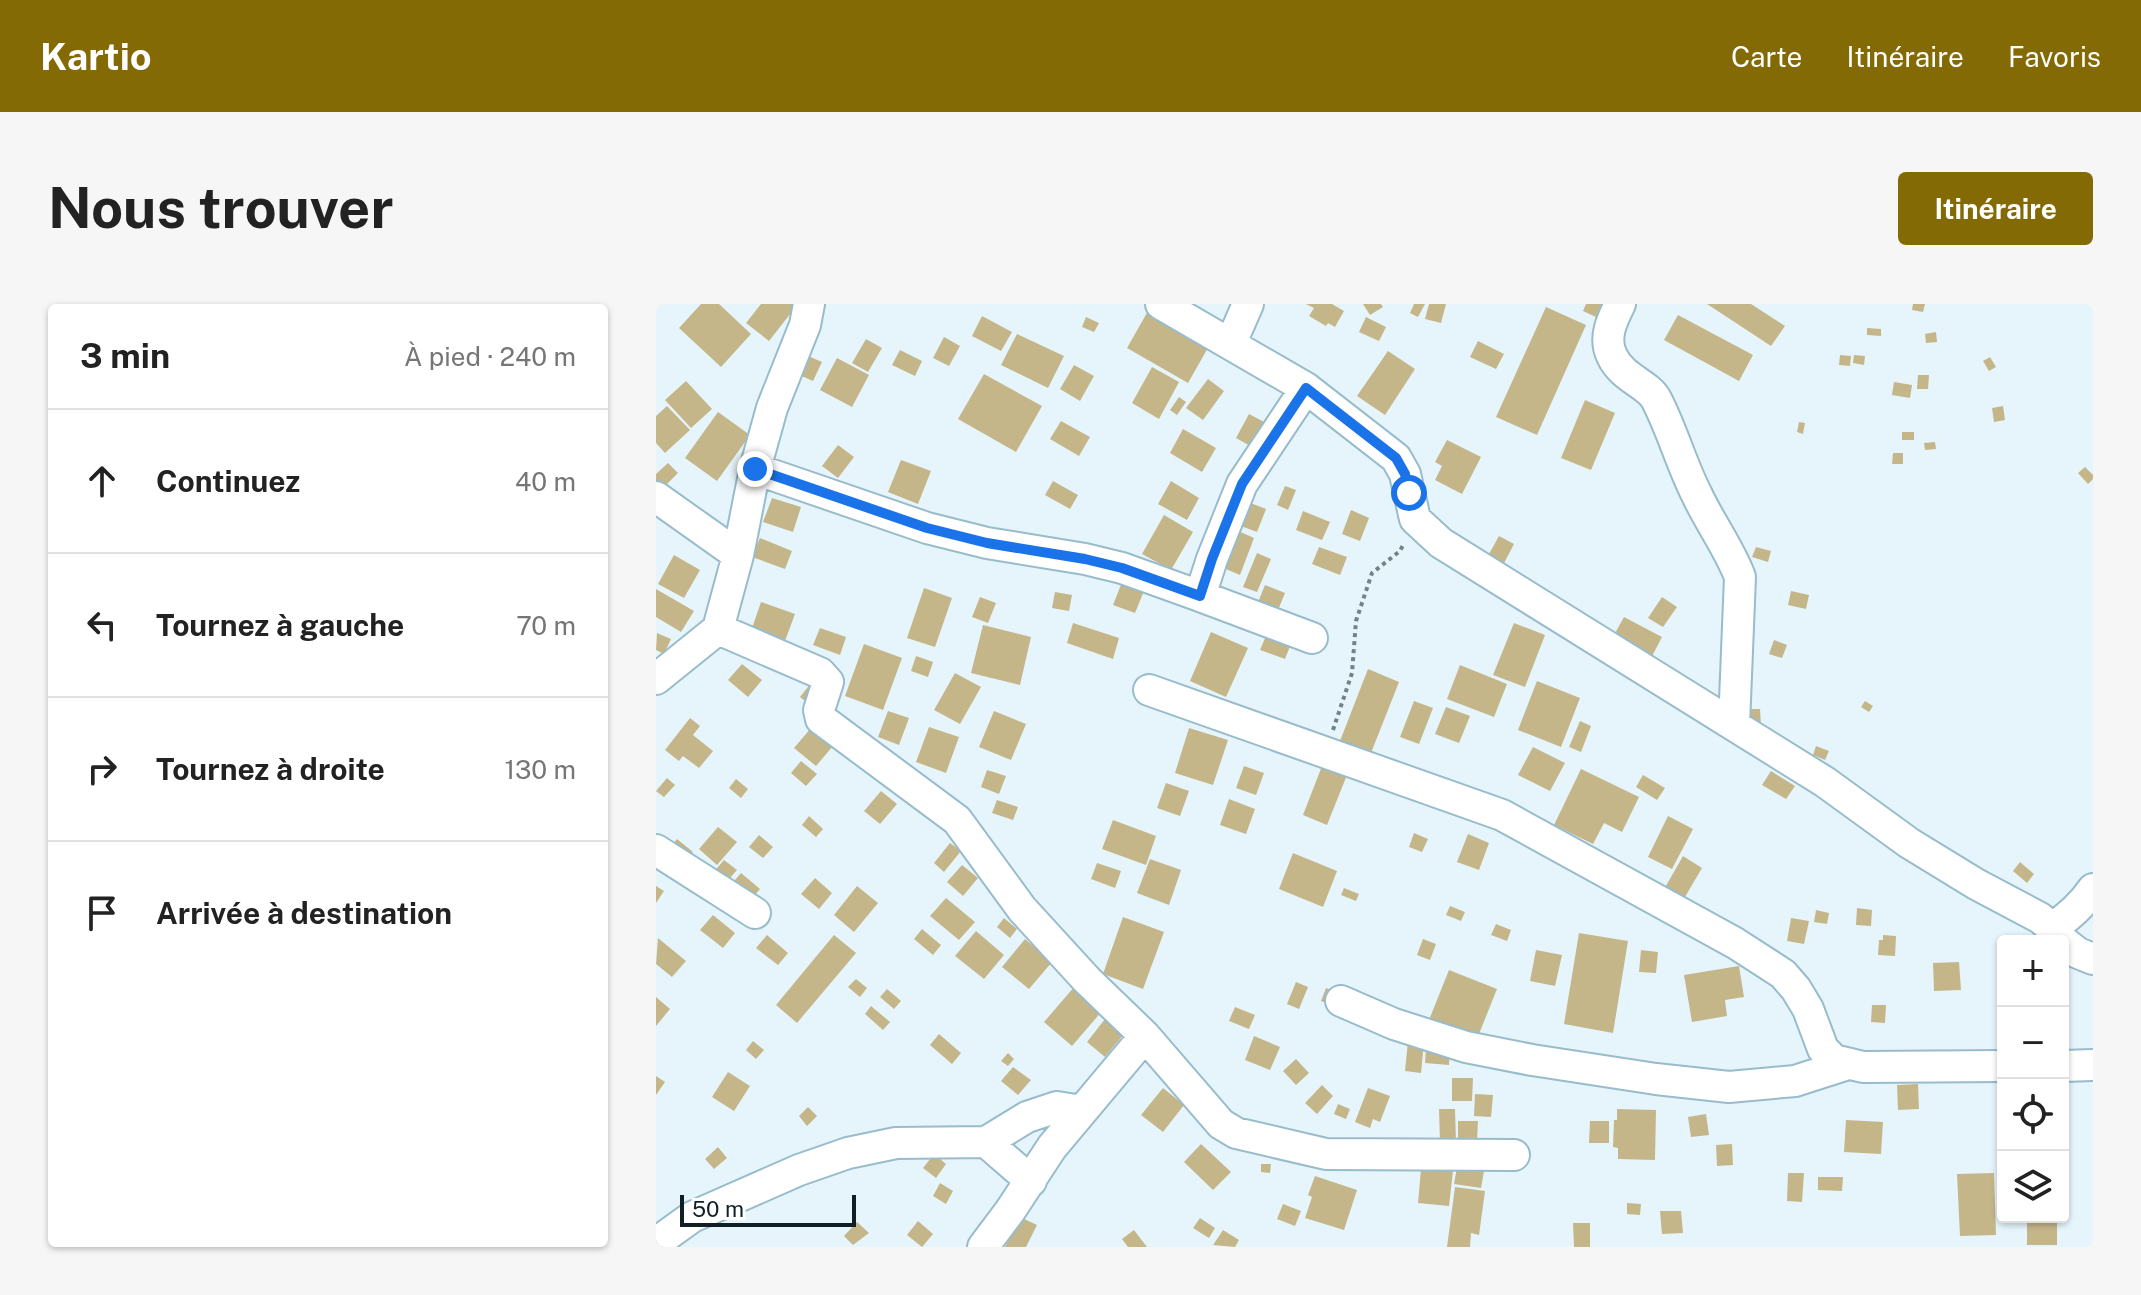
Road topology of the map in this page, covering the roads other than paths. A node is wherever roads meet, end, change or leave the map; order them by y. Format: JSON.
{"nodes":[{"id":1,"x":809,"y":304,"type":"edge"},
{"id":2,"x":1161,"y":304,"type":"edge"},
{"id":3,"x":1248,"y":304,"type":"edge"},
{"id":4,"x":1620,"y":304,"type":"edge"},
{"id":5,"x":1231,"y":343,"type":"junction"},
{"id":6,"x":1306,"y":388,"type":"junction"},
{"id":7,"x":755,"y":469,"type":"junction"},
{"id":8,"x":656,"y":497,"type":"edge"},
{"id":9,"x":738,"y":555,"type":"junction"},
{"id":10,"x":1200,"y":596,"type":"junction"},
{"id":11,"x":718,"y":629,"type":"junction"},
{"id":12,"x":1312,"y":638,"type":"dead end"},
{"id":13,"x":656,"y":679,"type":"edge"},
{"id":14,"x":1149,"y":690,"type":"dead end"},
{"id":15,"x":1734,"y":725,"type":"junction"},
{"id":16,"x":656,"y":850,"type":"edge"},
{"id":17,"x":2093,"y":889,"type":"edge"},
{"id":18,"x":755,"y":913,"type":"dead end"},
{"id":19,"x":2052,"y":928,"type":"junction"},
{"id":20,"x":2093,"y":959,"type":"edge"},
{"id":21,"x":1341,"y":1001,"type":"dead end"},
{"id":22,"x":1145,"y":1036,"type":"junction"},
{"id":23,"x":1848,"y":1064,"type":"junction"},
{"id":24,"x":2093,"y":1065,"type":"edge"},
{"id":25,"x":1997,"y":1066,"type":"edge"},
{"id":26,"x":2069,"y":1066,"type":"edge"},
{"id":27,"x":1082,"y":1111,"type":"junction"},
{"id":28,"x":986,"y":1142,"type":"junction"},
{"id":29,"x":1514,"y":1155,"type":"dead end"},
{"id":30,"x":1031,"y":1181,"type":"junction"},
{"id":31,"x":656,"y":1243,"type":"edge"},
{"id":32,"x":983,"y":1247,"type":"edge"}],
"edges":[{"from":1,"to":7,"type":"street"},
{"from":2,"to":5,"type":"street"},
{"from":3,"to":5,"type":"street"},
{"from":4,"to":15,"type":"street"},
{"from":5,"to":6,"type":"street"},
{"from":6,"to":10,"type":"street"},
{"from":6,"to":15,"type":"street"},
{"from":7,"to":9,"type":"street"},
{"from":7,"to":10,"type":"street"},
{"from":8,"to":9,"type":"street"},
{"from":9,"to":11,"type":"street"},
{"from":10,"to":12,"type":"street"},
{"from":11,"to":13,"type":"street"},
{"from":11,"to":22,"type":"street"},
{"from":14,"to":23,"type":"street"},
{"from":15,"to":19,"type":"street"},
{"from":16,"to":18,"type":"street"},
{"from":17,"to":19,"type":"street"},
{"from":19,"to":20,"type":"street"},
{"from":21,"to":23,"type":"street"},
{"from":22,"to":27,"type":"street"},
{"from":22,"to":29,"type":"street"},
{"from":23,"to":25,"type":"street"},
{"from":24,"to":26,"type":"street"},
{"from":27,"to":28,"type":"street"},
{"from":27,"to":30,"type":"street"},
{"from":28,"to":30,"type":"street"},
{"from":28,"to":31,"type":"street"},
{"from":30,"to":32,"type":"street"}]}
